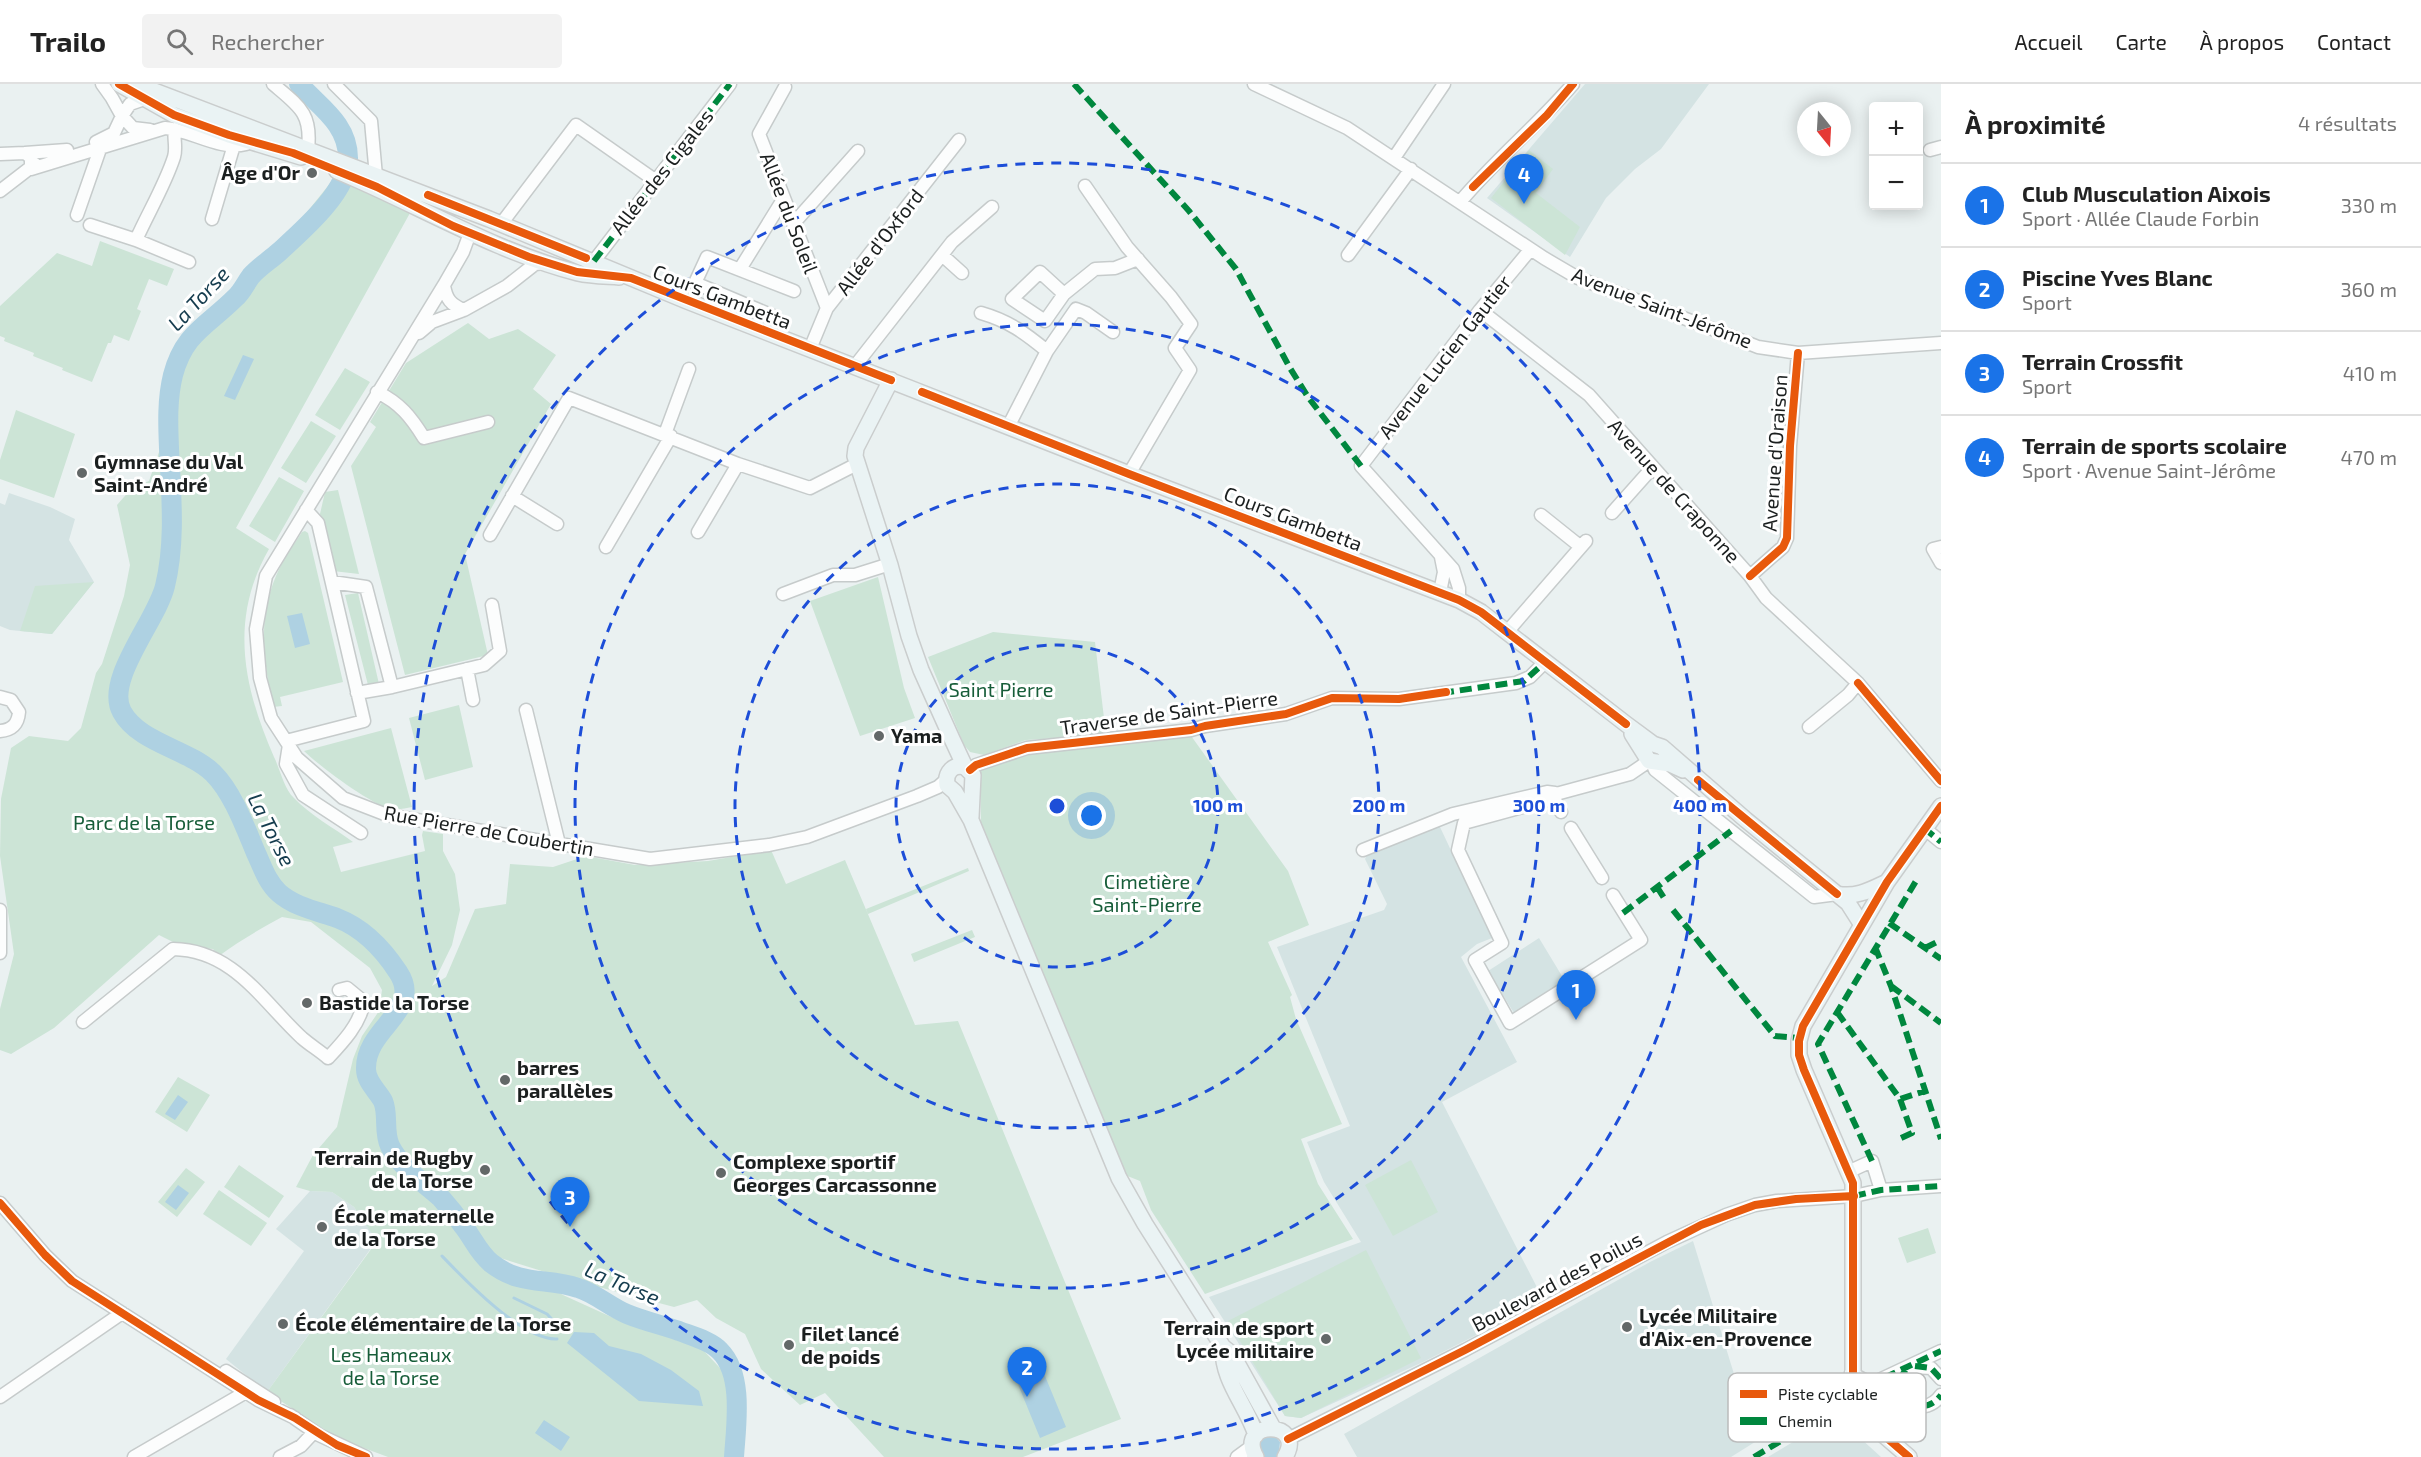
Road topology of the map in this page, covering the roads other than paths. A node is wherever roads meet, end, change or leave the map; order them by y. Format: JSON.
{"nodes":[{"id":1,"x":102,"y":84,"type":"edge"},
{"id":2,"x":119,"y":84,"type":"edge"},
{"id":3,"x":136,"y":84,"type":"edge"},
{"id":4,"x":273,"y":84,"type":"edge"},
{"id":5,"x":334,"y":84,"type":"edge"},
{"id":6,"x":730,"y":84,"type":"edge"},
{"id":7,"x":1254,"y":84,"type":"edge"},
{"id":8,"x":1444,"y":84,"type":"edge"},
{"id":9,"x":1574,"y":84,"type":"edge"},
{"id":10,"x":785,"y":87,"type":"dead end"},
{"id":11,"x":164,"y":95,"type":"junction"},
{"id":12,"x":145,"y":98,"type":"junction"},
{"id":13,"x":122,"y":116,"type":"junction"},
{"id":14,"x":234,"y":121,"type":"junction"},
{"id":15,"x":176,"y":129,"type":"junction"},
{"id":16,"x":154,"y":130,"type":"junction"},
{"id":17,"x":959,"y":140,"type":"dead end"},
{"id":18,"x":241,"y":144,"type":"junction"},
{"id":19,"x":100,"y":149,"type":"junction"},
{"id":20,"x":308,"y":149,"type":"junction"},
{"id":21,"x":67,"y":150,"type":"junction"},
{"id":22,"x":858,"y":151,"type":"dead end"},
{"id":23,"x":25,"y":153,"type":"junction"},
{"id":24,"x":6,"y":154,"type":"edge"},
{"id":25,"x":1394,"y":158,"type":"junction"},
{"id":26,"x":31,"y":169,"type":"junction"},
{"id":27,"x":1411,"y":169,"type":"junction"},
{"id":28,"x":348,"y":170,"type":"junction"},
{"id":29,"x":376,"y":176,"type":"junction"},
{"id":30,"x":656,"y":181,"type":"junction"},
{"id":31,"x":1084,"y":186,"type":"dead end"},
{"id":32,"x":0,"y":191,"type":"edge"},
{"id":33,"x":428,"y":195,"type":"junction"},
{"id":34,"x":784,"y":198,"type":"junction"},
{"id":35,"x":1460,"y":202,"type":"junction"},
{"id":36,"x":417,"y":207,"type":"junction"},
{"id":37,"x":992,"y":207,"type":"dead end"},
{"id":38,"x":77,"y":214,"type":"dead end"},
{"id":39,"x":212,"y":219,"type":"dead end"},
{"id":40,"x":501,"y":224,"type":"junction"},
{"id":41,"x":793,"y":224,"type":"junction"},
{"id":42,"x":90,"y":225,"type":"dead end"},
{"id":43,"x":470,"y":233,"type":"junction"},
{"id":44,"x":136,"y":240,"type":"junction"},
{"id":45,"x":1530,"y":250,"type":"junction"},
{"id":46,"x":942,"y":255,"type":"junction"},
{"id":47,"x":1348,"y":255,"type":"dead end"},
{"id":48,"x":1138,"y":259,"type":"junction"},
{"id":49,"x":189,"y":262,"type":"dead end"},
{"id":50,"x":546,"y":263,"type":"junction"},
{"id":51,"x":591,"y":268,"type":"junction"},
{"id":52,"x":740,"y":269,"type":"junction"},
{"id":53,"x":962,"y":273,"type":"dead end"},
{"id":54,"x":444,"y":285,"type":"junction"},
{"id":55,"x":795,"y":291,"type":"dead end"},
{"id":56,"x":1065,"y":294,"type":"dead end"},
{"id":57,"x":827,"y":308,"type":"junction"},
{"id":58,"x":464,"y":310,"type":"junction"},
{"id":59,"x":1480,"y":310,"type":"junction"},
{"id":60,"x":981,"y":313,"type":"dead end"},
{"id":61,"x":773,"y":316,"type":"dead end"},
{"id":62,"x":1113,"y":332,"type":"dead end"},
{"id":63,"x":408,"y":341,"type":"junction"},
{"id":64,"x":1941,"y":343,"type":"edge"},
{"id":65,"x":810,"y":349,"type":"junction"},
{"id":66,"x":1047,"y":351,"type":"junction"},
{"id":67,"x":1798,"y":353,"type":"junction"},
{"id":68,"x":855,"y":366,"type":"junction"},
{"id":69,"x":689,"y":369,"type":"dead end"},
{"id":70,"x":891,"y":380,"type":"junction"},
{"id":71,"x":377,"y":392,"type":"junction"},
{"id":72,"x":488,"y":422,"type":"dead end"},
{"id":73,"x":1008,"y":427,"type":"junction"},
{"id":74,"x":668,"y":435,"type":"junction"},
{"id":75,"x":738,"y":464,"type":"junction"},
{"id":76,"x":857,"y":464,"type":"junction"},
{"id":77,"x":1653,"y":467,"type":"junction"},
{"id":78,"x":1129,"y":474,"type":"junction"},
{"id":79,"x":512,"y":496,"type":"junction"},
{"id":80,"x":306,"y":510,"type":"junction"},
{"id":81,"x":1612,"y":513,"type":"dead end"},
{"id":82,"x":1542,"y":515,"type":"dead end"},
{"id":83,"x":557,"y":524,"type":"dead end"},
{"id":84,"x":698,"y":532,"type":"dead end"},
{"id":85,"x":490,"y":535,"type":"dead end"},
{"id":86,"x":606,"y":546,"type":"dead end"},
{"id":87,"x":1941,"y":547,"type":"edge"},
{"id":88,"x":1441,"y":555,"type":"junction"},
{"id":89,"x":1941,"y":563,"type":"edge"},
{"id":90,"x":890,"y":564,"type":"junction"},
{"id":91,"x":1750,"y":576,"type":"junction"},
{"id":92,"x":332,"y":582,"type":"junction"},
{"id":93,"x":1440,"y":592,"type":"junction"},
{"id":94,"x":783,"y":594,"type":"dead end"},
{"id":95,"x":1459,"y":600,"type":"junction"},
{"id":96,"x":492,"y":605,"type":"dead end"},
{"id":97,"x":1507,"y":632,"type":"junction"},
{"id":98,"x":1545,"y":662,"type":"junction"},
{"id":99,"x":466,"y":669,"type":"junction"},
{"id":100,"x":1858,"y":683,"type":"junction"},
{"id":101,"x":392,"y":687,"type":"junction"},
{"id":102,"x":357,"y":693,"type":"junction"},
{"id":103,"x":1,"y":695,"type":"edge"},
{"id":104,"x":473,"y":700,"type":"dead end"},
{"id":105,"x":526,"y":710,"type":"dead end"},
{"id":106,"x":1809,"y":727,"type":"dead end"},
{"id":107,"x":0,"y":731,"type":"edge"},
{"id":108,"x":287,"y":743,"type":"junction"},
{"id":109,"x":1653,"y":755,"type":"junction"},
{"id":110,"x":954,"y":779,"type":"junction"},
{"id":111,"x":1941,"y":781,"type":"edge"},
{"id":112,"x":1556,"y":796,"type":"junction"},
{"id":113,"x":1941,"y":806,"type":"edge"},
{"id":114,"x":1561,"y":812,"type":"dead end"},
{"id":115,"x":971,"y":820,"type":"junction"},
{"id":116,"x":1571,"y":828,"type":"dead end"},
{"id":117,"x":1924,"y":828,"type":"junction"},
{"id":118,"x":361,"y":833,"type":"dead end"},
{"id":119,"x":1941,"y":842,"type":"edge"},
{"id":120,"x":559,"y":844,"type":"junction"},
{"id":121,"x":1363,"y":850,"type":"dead end"},
{"id":122,"x":1602,"y":878,"type":"dead end"},
{"id":123,"x":1887,"y":882,"type":"junction"},
{"id":124,"x":1837,"y":894,"type":"junction"},
{"id":125,"x":1613,"y":895,"type":"dead end"},
{"id":126,"x":0,"y":910,"type":"edge"},
{"id":127,"x":1862,"y":925,"type":"junction"},
{"id":128,"x":0,"y":953,"type":"edge"},
{"id":129,"x":339,"y":990,"type":"dead end"},
{"id":130,"x":83,"y":1022,"type":"dead end"},
{"id":131,"x":1850,"y":1171,"type":"junction"},
{"id":132,"x":1941,"y":1186,"type":"edge"},
{"id":133,"x":1881,"y":1190,"type":"junction"},
{"id":134,"x":1854,"y":1196,"type":"junction"},
{"id":135,"x":0,"y":1203,"type":"edge"},
{"id":136,"x":122,"y":1313,"type":"junction"},
{"id":137,"x":1223,"y":1347,"type":"junction"},
{"id":138,"x":1941,"y":1352,"type":"edge"},
{"id":139,"x":1909,"y":1368,"type":"junction"},
{"id":140,"x":1851,"y":1373,"type":"edge"},
{"id":141,"x":1897,"y":1373,"type":"edge"},
{"id":142,"x":1905,"y":1373,"type":"edge"},
{"id":143,"x":1941,"y":1379,"type":"edge"},
{"id":144,"x":248,"y":1389,"type":"junction"},
{"id":145,"x":1941,"y":1395,"type":"edge"},
{"id":146,"x":0,"y":1397,"type":"edge"},
{"id":147,"x":1926,"y":1405,"type":"edge"},
{"id":148,"x":1273,"y":1428,"type":"junction"},
{"id":149,"x":314,"y":1432,"type":"junction"},
{"id":150,"x":1288,"y":1440,"type":"junction"},
{"id":151,"x":1892,"y":1442,"type":"edge"},
{"id":152,"x":1255,"y":1446,"type":"edge"},
{"id":153,"x":134,"y":1457,"type":"edge"},
{"id":154,"x":280,"y":1457,"type":"edge"},
{"id":155,"x":366,"y":1457,"type":"edge"},
{"id":156,"x":1237,"y":1457,"type":"edge"},
{"id":157,"x":1285,"y":1457,"type":"edge"},
{"id":158,"x":1909,"y":1457,"type":"edge"}],
"edges":[{"from":1,"to":13,"type":"street"},
{"from":2,"to":12,"type":"main road"},
{"from":3,"to":11,"type":"main road"},
{"from":4,"to":20,"type":"street"},
{"from":5,"to":29,"type":"street"},
{"from":6,"to":30,"type":"street","name":"Allée des Cigales"},
{"from":7,"to":25,"type":"street","name":"Avenue Saint-Jérôme"},
{"from":8,"to":25,"type":"street"},
{"from":9,"to":35,"type":"street"},
{"from":10,"to":34,"type":"street","name":"Allée du Soleil"},
{"from":11,"to":12,"type":"street"},
{"from":11,"to":14,"type":"main road"},
{"from":12,"to":13,"type":"street"},
{"from":12,"to":18,"type":"main road"},
{"from":13,"to":16,"type":"street"},
{"from":13,"to":21,"type":"street"},
{"from":14,"to":18,"type":"street"},
{"from":14,"to":20,"type":"main road"},
{"from":15,"to":16,"type":"street"},
{"from":15,"to":18,"type":"street"},
{"from":15,"to":44,"type":"street"},
{"from":16,"to":19,"type":"street"},
{"from":17,"to":57,"type":"street","name":"Allée d'Oxford"},
{"from":18,"to":28,"type":"main road"},
{"from":18,"to":39,"type":"street"},
{"from":19,"to":26,"type":"street"},
{"from":19,"to":38,"type":"street"},
{"from":20,"to":28,"type":"main road"},
{"from":21,"to":23,"type":"street"},
{"from":21,"to":26,"type":"street"},
{"from":22,"to":41,"type":"street"},
{"from":23,"to":24,"type":"street"},
{"from":23,"to":26,"type":"street"},
{"from":24,"to":26,"type":"street"},
{"from":25,"to":27,"type":"street","name":"Avenue Saint-Jérôme"},
{"from":26,"to":32,"type":"street"},
{"from":27,"to":35,"type":"street","name":"Avenue Saint-Jérôme"},
{"from":27,"to":47,"type":"street"},
{"from":28,"to":29,"type":"main road","name":"Cours Gambetta"},
{"from":28,"to":36,"type":"main road","name":"Cours Gambetta"},
{"from":29,"to":33,"type":"main road","name":"Cours Gambetta"},
{"from":30,"to":40,"type":"street"},
{"from":30,"to":51,"type":"street","name":"Allée des Cigales"},
{"from":31,"to":48,"type":"street"},
{"from":33,"to":36,"type":"main road"},
{"from":33,"to":40,"type":"main road","name":"Cours Gambetta"},
{"from":34,"to":41,"type":"street","name":"Allée du Soleil"},
{"from":34,"to":52,"type":"street"},
{"from":35,"to":45,"type":"street","name":"Avenue Saint-Jérôme"},
{"from":36,"to":43,"type":"main road","name":"Cours Gambetta"},
{"from":37,"to":46,"type":"street"},
{"from":40,"to":51,"type":"main road","name":"Cours Gambetta"},
{"from":41,"to":57,"type":"street","name":"Allée du Soleil"},
{"from":42,"to":44,"type":"street"},
{"from":43,"to":50,"type":"main road","name":"Cours Gambetta"},
{"from":43,"to":54,"type":"street","name":"Rue Pierre de Coubertin"},
{"from":44,"to":49,"type":"street"},
{"from":45,"to":59,"type":"street","name":"Avenue Lucien Gautier"},
{"from":45,"to":67,"type":"street","name":"Avenue Saint-Jérôme"},
{"from":46,"to":53,"type":"street"},
{"from":46,"to":68,"type":"street"},
{"from":48,"to":56,"type":"street"},
{"from":48,"to":78,"type":"street"},
{"from":50,"to":51,"type":"main road","name":"Cours Gambetta"},
{"from":50,"to":58,"type":"street"},
{"from":51,"to":65,"type":"main road","name":"Cours Gambetta"},
{"from":52,"to":55,"type":"street"},
{"from":52,"to":61,"type":"street"},
{"from":54,"to":58,"type":"street"},
{"from":54,"to":63,"type":"street","name":"Rue Pierre de Coubertin"},
{"from":57,"to":65,"type":"street","name":"Allée d'Oxford"},
{"from":58,"to":63,"type":"street"},
{"from":59,"to":77,"type":"street","name":"Avenue de Craponne"},
{"from":59,"to":88,"type":"street","name":"Avenue Lucien Gautier"},
{"from":60,"to":66,"type":"street"},
{"from":62,"to":66,"type":"street"},
{"from":63,"to":71,"type":"street","name":"Rue Pierre de Coubertin"},
{"from":64,"to":67,"type":"street","name":"Avenue Saint-Jérôme"},
{"from":65,"to":68,"type":"main road","name":"Cours Gambetta"},
{"from":66,"to":73,"type":"street"},
{"from":67,"to":91,"type":"street","name":"Avenue d'Oraison"},
{"from":68,"to":70,"type":"main road","name":"Cours Gambetta"},
{"from":69,"to":74,"type":"street"},
{"from":70,"to":73,"type":"main road","name":"Cours Gambetta"},
{"from":70,"to":76,"type":"main road"},
{"from":71,"to":72,"type":"street"},
{"from":71,"to":80,"type":"street","name":"Rue Pierre de Coubertin"},
{"from":73,"to":78,"type":"main road","name":"Cours Gambetta"},
{"from":74,"to":75,"type":"street"},
{"from":74,"to":79,"type":"street"},
{"from":74,"to":86,"type":"street"},
{"from":75,"to":76,"type":"street"},
{"from":75,"to":84,"type":"street"},
{"from":76,"to":90,"type":"main road"},
{"from":77,"to":81,"type":"street"},
{"from":77,"to":91,"type":"street","name":"Avenue de Craponne"},
{"from":78,"to":93,"type":"main road","name":"Cours Gambetta"},
{"from":79,"to":83,"type":"street"},
{"from":79,"to":85,"type":"street"},
{"from":80,"to":92,"type":"street"},
{"from":80,"to":108,"type":"street","name":"Rue Pierre de Coubertin"},
{"from":82,"to":97,"type":"street"},
{"from":87,"to":89,"type":"street"},
{"from":88,"to":93,"type":"street"},
{"from":88,"to":95,"type":"street"},
{"from":90,"to":94,"type":"street"},
{"from":90,"to":110,"type":"main road"},
{"from":91,"to":100,"type":"street","name":"Avenue de Craponne"},
{"from":92,"to":101,"type":"street"},
{"from":92,"to":102,"type":"street"},
{"from":93,"to":95,"type":"main road","name":"Cours Gambetta"},
{"from":95,"to":97,"type":"main road","name":"Cours Gambetta"},
{"from":96,"to":99,"type":"street"},
{"from":97,"to":98,"type":"main road","name":"Cours Gambetta"},
{"from":98,"to":109,"type":"main road","name":"Cours Gambetta"},
{"from":98,"to":110,"type":"street","name":"Traverse de Saint-Pierre"},
{"from":99,"to":101,"type":"street"},
{"from":99,"to":104,"type":"street"},
{"from":100,"to":106,"type":"street"},
{"from":100,"to":111,"type":"street","name":"Avenue de Craponne"},
{"from":101,"to":102,"type":"street"},
{"from":102,"to":108,"type":"street"},
{"from":103,"to":107,"type":"street"},
{"from":105,"to":120,"type":"street"},
{"from":108,"to":118,"type":"street"},
{"from":108,"to":120,"type":"street","name":"Rue Pierre de Coubertin"},
{"from":109,"to":112,"type":"street"},
{"from":109,"to":124,"type":"main road","name":"Cours Gambetta"},
{"from":109,"to":124,"type":"street","name":"Cours Gambetta"},
{"from":110,"to":115,"type":"main road"},
{"from":110,"to":115,"type":"main road"},
{"from":110,"to":120,"type":"street","name":"Rue Pierre de Coubertin"},
{"from":112,"to":114,"type":"street"},
{"from":112,"to":121,"type":"street"},
{"from":112,"to":125,"type":"street"},
{"from":113,"to":117,"type":"main road"},
{"from":115,"to":137,"type":"main road"},
{"from":116,"to":122,"type":"street"},
{"from":117,"to":119,"type":"street"},
{"from":117,"to":123,"type":"main road"},
{"from":123,"to":124,"type":"main road","name":"Cours Gambetta"},
{"from":123,"to":127,"type":"main road"},
{"from":124,"to":127,"type":"main road","name":"Cours Gambetta"},
{"from":126,"to":128,"type":"street"},
{"from":127,"to":131,"type":"main road"},
{"from":129,"to":130,"type":"street"},
{"from":131,"to":133,"type":"street"},
{"from":131,"to":134,"type":"main road"},
{"from":132,"to":133,"type":"street","name":"Boulevard des Poilus"},
{"from":133,"to":134,"type":"street","name":"Boulevard des Poilus"},
{"from":134,"to":140,"type":"main road"},
{"from":134,"to":150,"type":"street","name":"Boulevard des Poilus"},
{"from":135,"to":136,"type":"street"},
{"from":136,"to":144,"type":"street"},
{"from":136,"to":146,"type":"street"},
{"from":137,"to":148,"type":"main road"},
{"from":137,"to":152,"type":"main road"},
{"from":138,"to":139,"type":"street"},
{"from":139,"to":141,"type":"street"},
{"from":139,"to":142,"type":"street"},
{"from":139,"to":143,"type":"street"},
{"from":144,"to":149,"type":"street"},
{"from":144,"to":153,"type":"street"},
{"from":145,"to":147,"type":"street"},
{"from":148,"to":150,"type":"main road"},
{"from":148,"to":152,"type":"main road"},
{"from":149,"to":154,"type":"street"},
{"from":149,"to":155,"type":"street"},
{"from":150,"to":157,"type":"main road"},
{"from":151,"to":158,"type":"main road"},
{"from":152,"to":156,"type":"street"}]}
